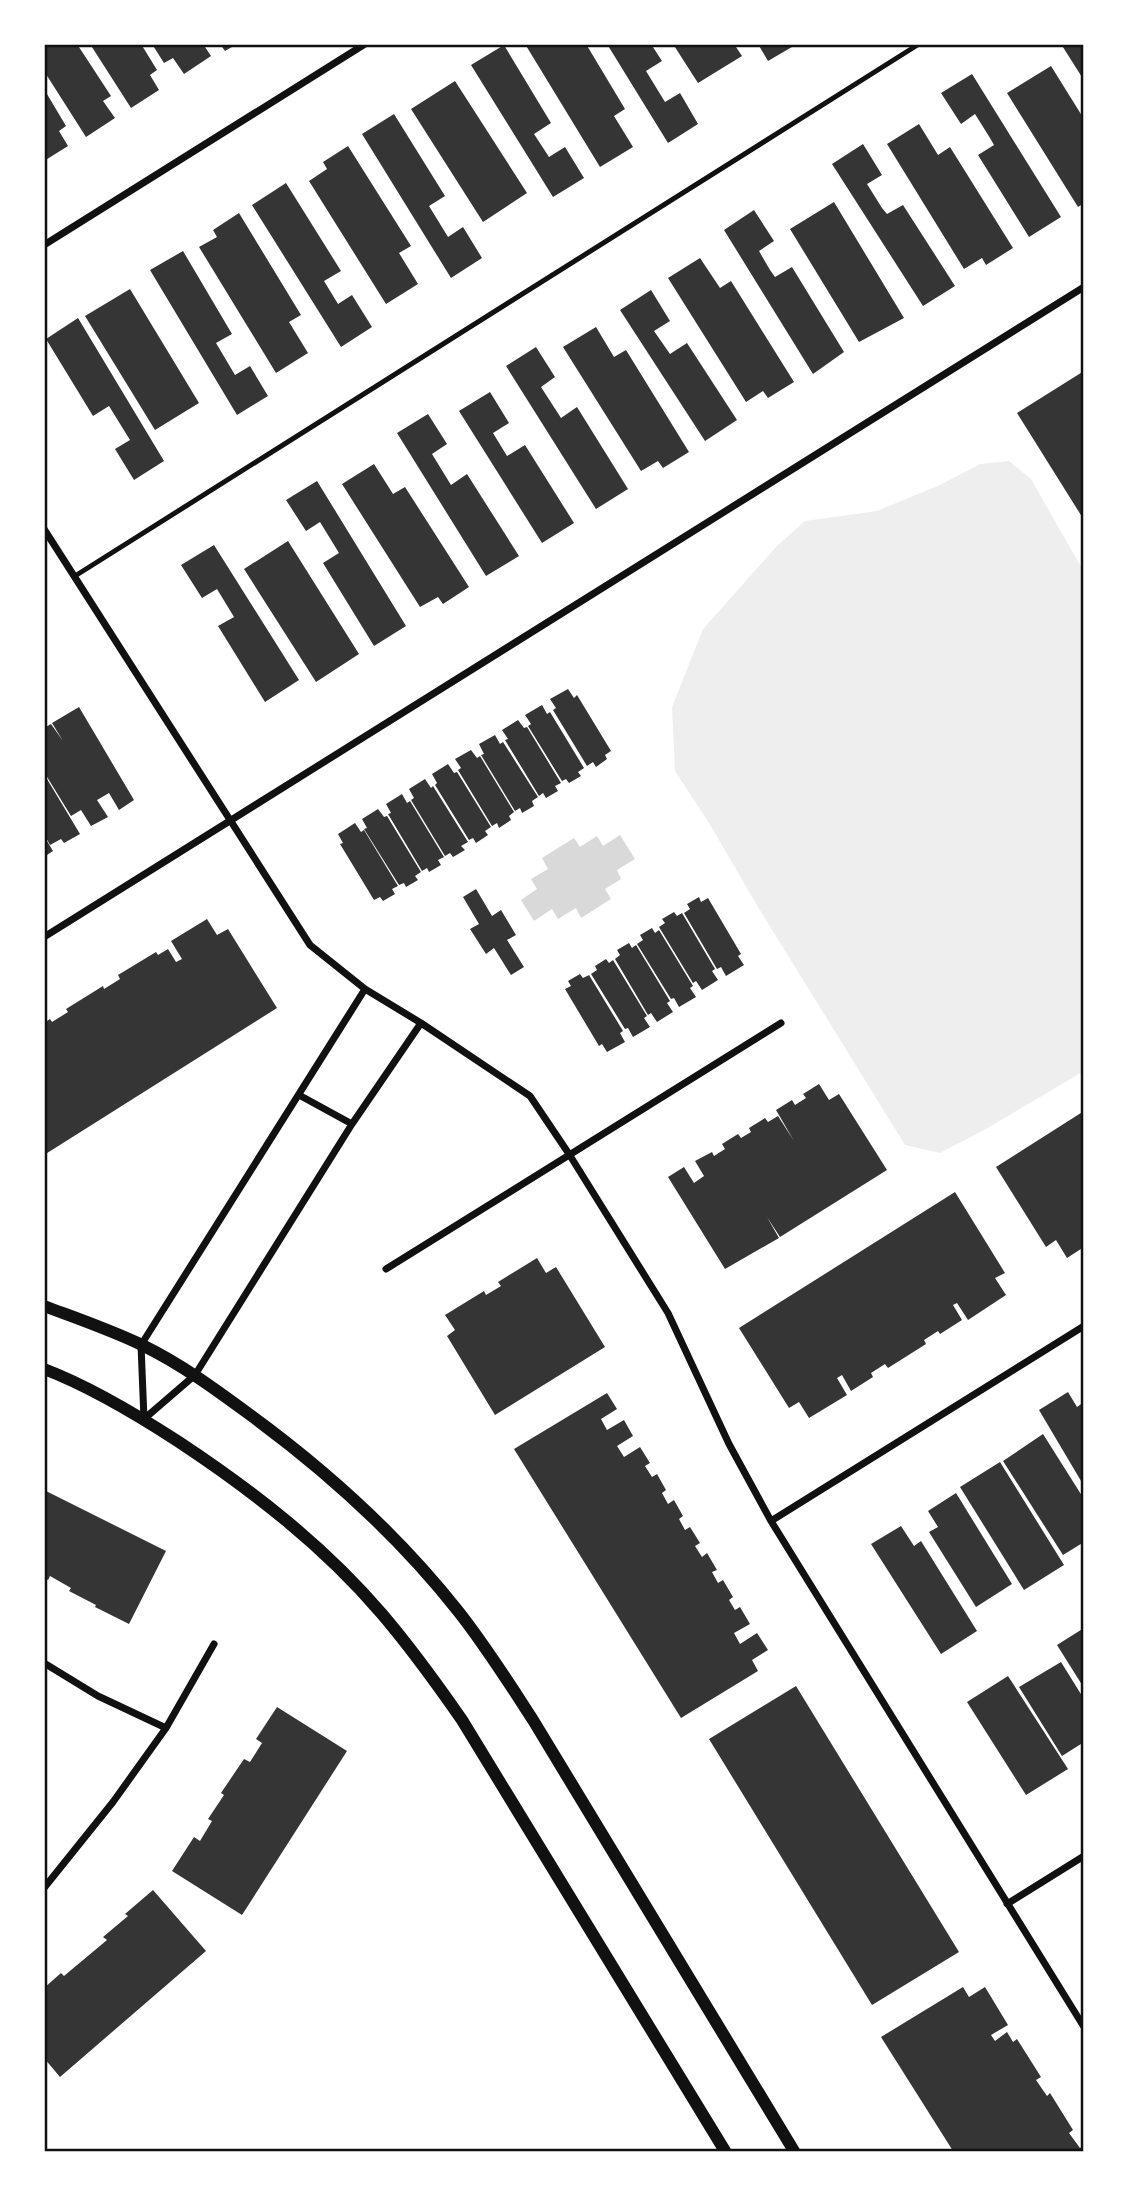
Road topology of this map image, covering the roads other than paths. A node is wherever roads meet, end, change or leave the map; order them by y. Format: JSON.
{"nodes":[{"id":1,"x":365,"y":44,"type":"edge"},
{"id":2,"x":919,"y":44,"type":"edge"},
{"id":3,"x":44,"y":245,"type":"edge"},
{"id":4,"x":1084,"y":286,"type":"edge"},
{"id":5,"x":44,"y":529,"type":"edge"},
{"id":6,"x":75,"y":576,"type":"junction"},
{"id":7,"x":229,"y":821,"type":"junction"},
{"id":8,"x":44,"y":937,"type":"edge"},
{"id":9,"x":365,"y":989,"type":"junction"},
{"id":10,"x":421,"y":1023,"type":"junction"},
{"id":11,"x":781,"y":1023,"type":"dead end"},
{"id":12,"x":299,"y":1095,"type":"junction"},
{"id":13,"x":352,"y":1124,"type":"junction"},
{"id":14,"x":569,"y":1154,"type":"junction"},
{"id":15,"x":386,"y":1269,"type":"dead end"},
{"id":16,"x":44,"y":1306,"type":"edge"},
{"id":17,"x":1084,"y":1326,"type":"edge"},
{"id":18,"x":141,"y":1345,"type":"junction"},
{"id":19,"x":44,"y":1369,"type":"edge"},
{"id":20,"x":195,"y":1375,"type":"junction"},
{"id":21,"x":144,"y":1419,"type":"junction"},
{"id":22,"x":771,"y":1521,"type":"junction"},
{"id":23,"x":214,"y":1644,"type":"dead end"},
{"id":24,"x":44,"y":1663,"type":"edge"},
{"id":25,"x":166,"y":1728,"type":"junction"},
{"id":26,"x":1084,"y":1856,"type":"edge"},
{"id":27,"x":44,"y":1888,"type":"edge"},
{"id":28,"x":1007,"y":1904,"type":"junction"},
{"id":29,"x":1084,"y":2027,"type":"edge"},
{"id":30,"x":725,"y":2151,"type":"edge"},
{"id":31,"x":794,"y":2151,"type":"edge"}],
"edges":[{"from":1,"to":3,"type":"street"},
{"from":2,"to":6,"type":"lane"},
{"from":4,"to":7,"type":"street"},
{"from":5,"to":6,"type":"street"},
{"from":6,"to":7,"type":"street"},
{"from":7,"to":8,"type":"street"},
{"from":7,"to":9,"type":"street"},
{"from":9,"to":10,"type":"street"},
{"from":9,"to":12,"type":"street"},
{"from":10,"to":13,"type":"street"},
{"from":10,"to":14,"type":"street"},
{"from":11,"to":14,"type":"street"},
{"from":12,"to":13,"type":"street"},
{"from":12,"to":18,"type":"street"},
{"from":13,"to":20,"type":"street"},
{"from":14,"to":15,"type":"street"},
{"from":14,"to":22,"type":"street"},
{"from":16,"to":18,"type":"street"},
{"from":17,"to":22,"type":"street"},
{"from":18,"to":20,"type":"street"},
{"from":18,"to":21,"type":"street"},
{"from":19,"to":21,"type":"street"},
{"from":20,"to":21,"type":"street"},
{"from":20,"to":31,"type":"street"},
{"from":21,"to":30,"type":"street"},
{"from":22,"to":28,"type":"street"},
{"from":23,"to":25,"type":"street"},
{"from":24,"to":25,"type":"street"},
{"from":25,"to":27,"type":"street"},
{"from":26,"to":28,"type":"street"},
{"from":28,"to":29,"type":"street"}]}
